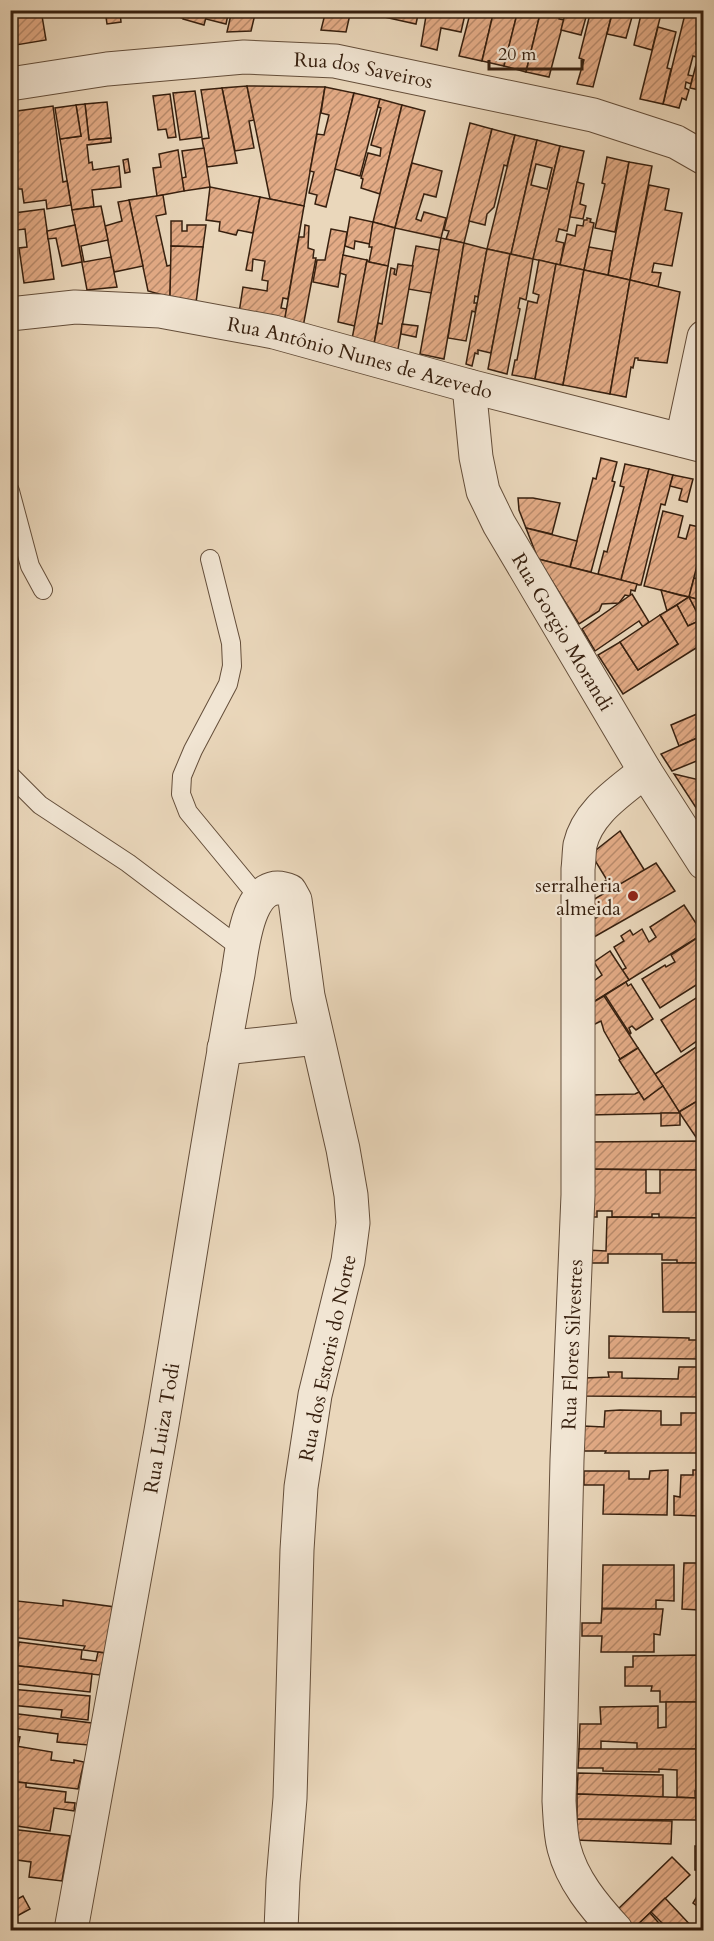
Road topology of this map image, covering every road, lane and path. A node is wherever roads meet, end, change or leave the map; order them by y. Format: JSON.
{"nodes":[{"id":1,"x":10,"y":84,"type":"edge"},
{"id":2,"x":704,"y":158,"type":"edge"},
{"id":3,"x":10,"y":314,"type":"edge"},
{"id":4,"x":704,"y":338,"type":"edge"},
{"id":5,"x":469,"y":386,"type":"junction"},
{"id":6,"x":693,"y":443,"type":"edge"},
{"id":7,"x":10,"y":491,"type":"edge"},
{"id":8,"x":210,"y":559,"type":"dead end"},
{"id":9,"x":43,"y":590,"type":"dead end"},
{"id":10,"x":645,"y":771,"type":"junction"},
{"id":11,"x":10,"y":775,"type":"edge"},
{"id":12,"x":704,"y":863,"type":"edge"},
{"id":13,"x":250,"y":923,"type":"junction"},
{"id":14,"x":316,"y":1038,"type":"junction"},
{"id":15,"x":224,"y":1048,"type":"junction"},
{"id":16,"x":71,"y":1930,"type":"edge"},
{"id":17,"x":281,"y":1930,"type":"edge"},
{"id":18,"x":616,"y":1930,"type":"edge"}],
"edges":[{"from":1,"to":2,"type":"street","name":"Rua dos Saveiros"},
{"from":3,"to":5,"type":"street","name":"Rua Antônio Nunes de Azevedo"},
{"from":4,"to":6,"type":"street"},
{"from":5,"to":6,"type":"street","name":"Rua Antônio Nunes de Azevedo"},
{"from":5,"to":10,"type":"street","name":"Rua Gorgio Morandi"},
{"from":7,"to":9,"type":"lane"},
{"from":8,"to":13,"type":"lane"},
{"from":10,"to":12,"type":"street","name":"Rua Gorgio Morandi"},
{"from":10,"to":18,"type":"street","name":"Rua Flores Silvestres"},
{"from":11,"to":13,"type":"lane"},
{"from":13,"to":14,"type":"street","name":"Rua dos Estoris do Norte"},
{"from":13,"to":15,"type":"street","name":"Rua Luiza Todi"},
{"from":14,"to":15,"type":"street"},
{"from":14,"to":17,"type":"street","name":"Rua dos Estoris do Norte"},
{"from":15,"to":16,"type":"street","name":"Rua Luiza Todi"}]}
